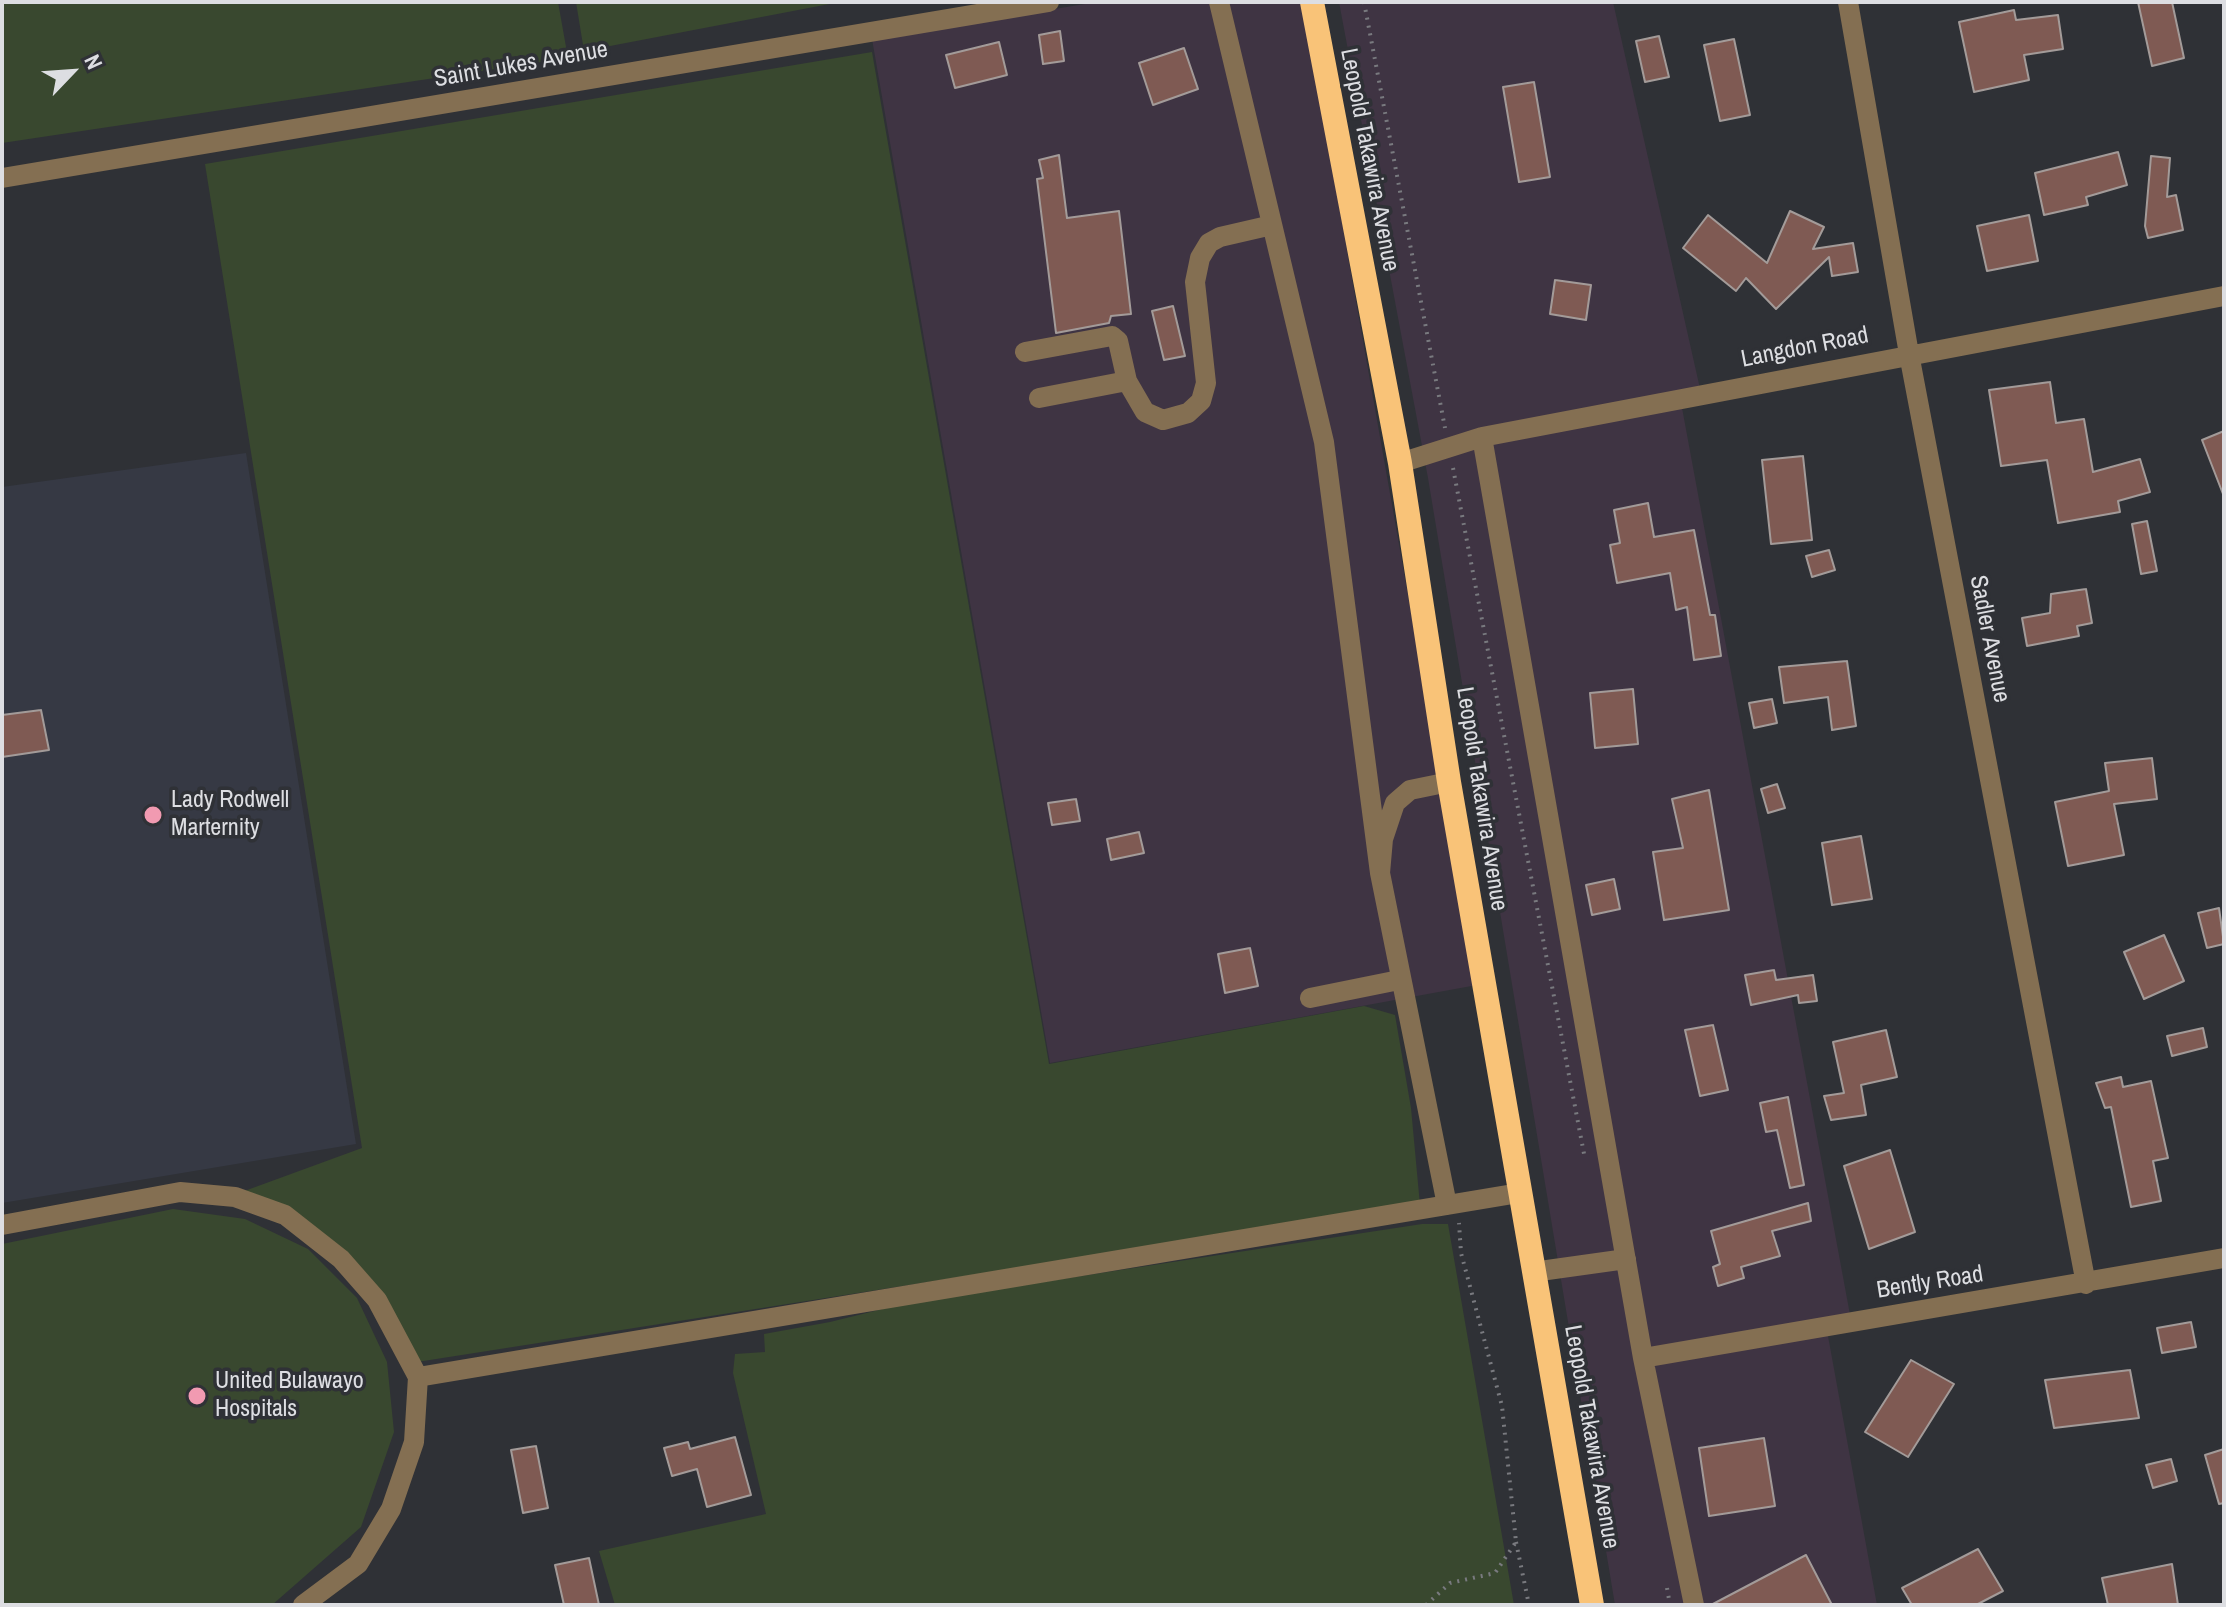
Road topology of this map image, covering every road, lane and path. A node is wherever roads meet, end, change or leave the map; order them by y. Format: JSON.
{"nodes":[{"id":1,"x":1049,"y":2,"type":"edge"},
{"id":2,"x":1219,"y":2,"type":"edge"},
{"id":3,"x":1312,"y":2,"type":"edge"},
{"id":4,"x":1364,"y":2,"type":"edge"},
{"id":5,"x":1848,"y":2,"type":"edge"},
{"id":6,"x":2,"y":178,"type":"edge"},
{"id":7,"x":1272,"y":225,"type":"junction"},
{"id":8,"x":2224,"y":296,"type":"edge"},
{"id":9,"x":1025,"y":352,"type":"dead end"},
{"id":10,"x":1909,"y":354,"type":"junction"},
{"id":11,"x":1127,"y":381,"type":"junction"},
{"id":12,"x":1039,"y":398,"type":"dead end"},
{"id":13,"x":1482,"y":437,"type":"junction"},
{"id":14,"x":1449,"y":447,"type":"junction"},
{"id":15,"x":1400,"y":463,"type":"junction"},
{"id":16,"x":1449,"y":782,"type":"junction"},
{"id":17,"x":1380,"y":873,"type":"junction"},
{"id":18,"x":1399,"y":980,"type":"junction"},
{"id":19,"x":1310,"y":998,"type":"dead end"},
{"id":20,"x":1587,"y":1168,"type":"dead end"},
{"id":21,"x":1519,"y":1193,"type":"junction"},
{"id":22,"x":1451,"y":1204,"type":"junction"},
{"id":23,"x":2,"y":1225,"type":"edge"},
{"id":24,"x":2224,"y":1258,"type":"edge"},
{"id":25,"x":1626,"y":1259,"type":"junction"},
{"id":26,"x":1533,"y":1272,"type":"junction"},
{"id":27,"x":2086,"y":1284,"type":"junction"},
{"id":28,"x":1643,"y":1358,"type":"junction"},
{"id":29,"x":418,"y":1377,"type":"junction"},
{"id":30,"x":1516,"y":1542,"type":"junction"},
{"id":31,"x":1664,"y":1574,"type":"dead end"},
{"id":32,"x":303,"y":1605,"type":"edge"},
{"id":33,"x":1426,"y":1605,"type":"edge"},
{"id":34,"x":1529,"y":1605,"type":"edge"},
{"id":35,"x":1592,"y":1605,"type":"edge"},
{"id":36,"x":1670,"y":1605,"type":"edge"},
{"id":37,"x":1694,"y":1605,"type":"edge"}],
"edges":[{"from":1,"to":6,"type":"street","name":"Saint Lukes Avenue"},
{"from":2,"to":7,"type":"street"},
{"from":3,"to":15,"type":"highway","name":"Leopold Takawira Avenue"},
{"from":4,"to":14,"type":"path"},
{"from":5,"to":10,"type":"street","name":"Sadler Avenue"},
{"from":7,"to":11,"type":"street"},
{"from":7,"to":17,"type":"street"},
{"from":8,"to":10,"type":"street","name":"Langdon Road"},
{"from":9,"to":11,"type":"street"},
{"from":10,"to":13,"type":"street","name":"Langdon Road"},
{"from":10,"to":27,"type":"street","name":"Sadler Avenue"},
{"from":11,"to":12,"type":"street"},
{"from":13,"to":14,"type":"street","name":"Langdon Road"},
{"from":13,"to":25,"type":"street"},
{"from":14,"to":15,"type":"street","name":"Langdon Road"},
{"from":14,"to":20,"type":"path"},
{"from":15,"to":16,"type":"highway","name":"Leopold Takawira Avenue"},
{"from":16,"to":17,"type":"street"},
{"from":16,"to":21,"type":"highway","name":"Leopold Takawira Avenue"},
{"from":17,"to":18,"type":"street"},
{"from":18,"to":19,"type":"street"},
{"from":18,"to":22,"type":"street"},
{"from":21,"to":22,"type":"street"},
{"from":21,"to":26,"type":"highway","name":"Leopold Takawira Avenue"},
{"from":22,"to":29,"type":"street"},
{"from":22,"to":30,"type":"path"},
{"from":23,"to":29,"type":"street"},
{"from":24,"to":27,"type":"street","name":"Bently Road"},
{"from":25,"to":26,"type":"street"},
{"from":25,"to":28,"type":"street"},
{"from":26,"to":35,"type":"highway","name":"Leopold Takawira Avenue"},
{"from":27,"to":28,"type":"street","name":"Bently Road"},
{"from":28,"to":37,"type":"street"},
{"from":29,"to":32,"type":"street"},
{"from":30,"to":33,"type":"path"},
{"from":30,"to":34,"type":"path"},
{"from":31,"to":36,"type":"path"}]}
